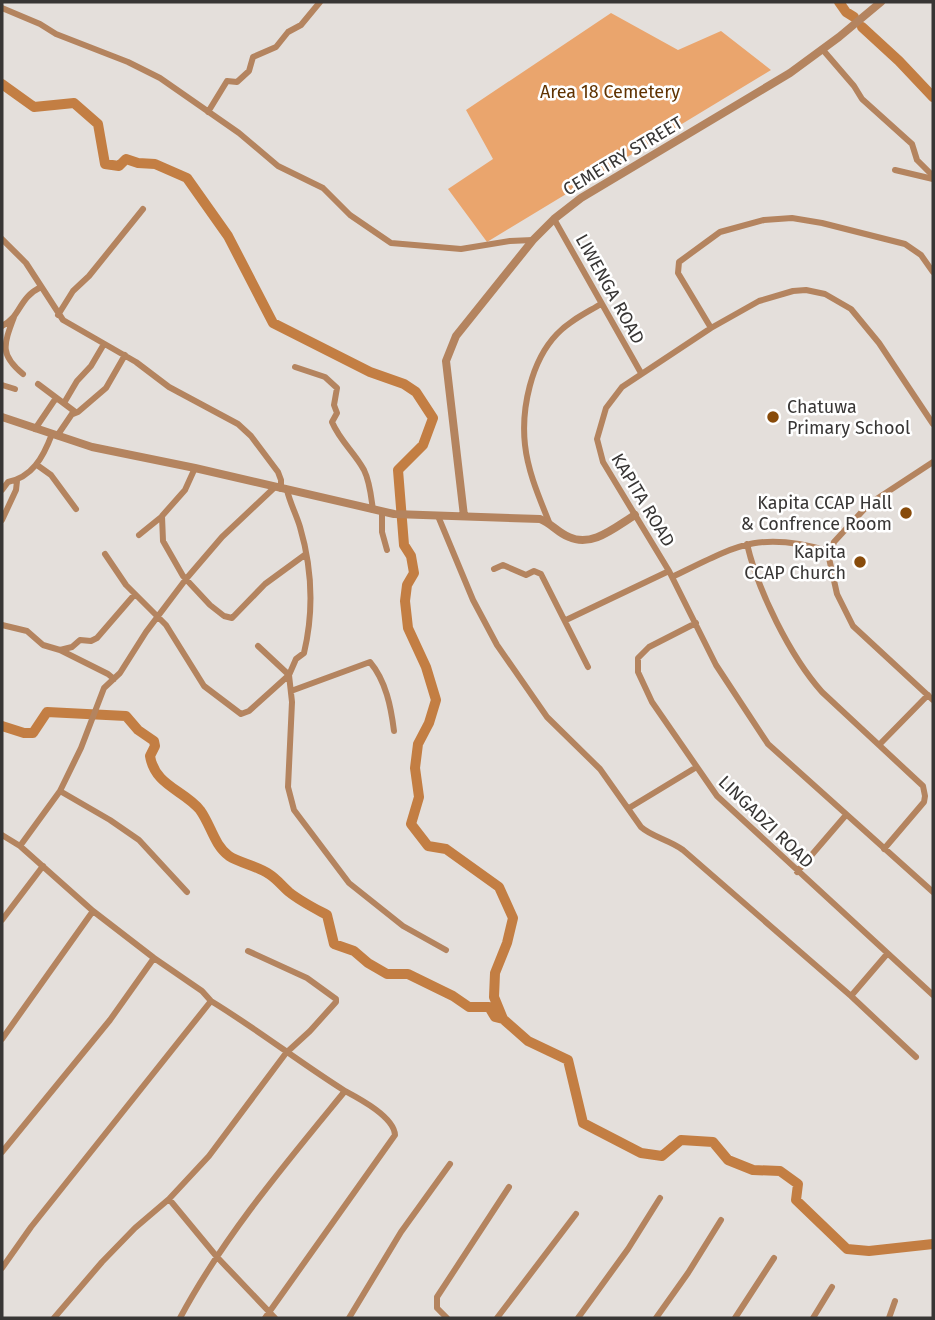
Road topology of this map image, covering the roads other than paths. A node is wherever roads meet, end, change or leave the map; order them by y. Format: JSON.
{"nodes":[{"id":1,"x":320,"y":2,"type":"edge"},
{"id":2,"x":881,"y":2,"type":"edge"},
{"id":3,"x":2,"y":8,"type":"edge"},
{"id":4,"x":823,"y":50,"type":"junction"},
{"id":5,"x":208,"y":112,"type":"junction"},
{"id":6,"x":895,"y":170,"type":"dead end"},
{"id":7,"x":933,"y":178,"type":"edge"},
{"id":8,"x":143,"y":209,"type":"dead end"},
{"id":9,"x":554,"y":219,"type":"junction"},
{"id":10,"x":2,"y":239,"type":"edge"},
{"id":11,"x":533,"y":240,"type":"junction"},
{"id":12,"x":933,"y":272,"type":"edge"},
{"id":13,"x":41,"y":287,"type":"junction"},
{"id":14,"x":601,"y":304,"type":"junction"},
{"id":15,"x":58,"y":315,"type":"junction"},
{"id":16,"x":14,"y":317,"type":"junction"},
{"id":17,"x":2,"y":326,"type":"edge"},
{"id":18,"x":711,"y":328,"type":"junction"},
{"id":19,"x":104,"y":344,"type":"junction"},
{"id":20,"x":125,"y":355,"type":"junction"},
{"id":21,"x":295,"y":367,"type":"dead end"},
{"id":22,"x":641,"y":373,"type":"junction"},
{"id":23,"x":23,"y":374,"type":"dead end"},
{"id":24,"x":38,"y":384,"type":"dead end"},
{"id":25,"x":2,"y":385,"type":"edge"},
{"id":26,"x":15,"y":389,"type":"dead end"},
{"id":27,"x":56,"y":398,"type":"junction"},
{"id":28,"x":64,"y":403,"type":"junction"},
{"id":29,"x":73,"y":414,"type":"junction"},
{"id":30,"x":2,"y":417,"type":"edge"},
{"id":31,"x":933,"y":424,"type":"edge"},
{"id":32,"x":35,"y":429,"type":"junction"},
{"id":33,"x":54,"y":435,"type":"junction"},
{"id":34,"x":933,"y":461,"type":"edge"},
{"id":35,"x":37,"y":465,"type":"junction"},
{"id":36,"x":195,"y":468,"type":"junction"},
{"id":37,"x":17,"y":481,"type":"junction"},
{"id":38,"x":2,"y":489,"type":"edge"},
{"id":39,"x":281,"y":489,"type":"junction"},
{"id":40,"x":76,"y":509,"type":"dead end"},
{"id":41,"x":377,"y":511,"type":"junction"},
{"id":42,"x":635,"y":515,"type":"junction"},
{"id":43,"x":162,"y":516,"type":"junction"},
{"id":44,"x":438,"y":516,"type":"junction"},
{"id":45,"x":464,"y":516,"type":"junction"},
{"id":46,"x":2,"y":520,"type":"edge"},
{"id":47,"x":549,"y":523,"type":"junction"},
{"id":48,"x":139,"y":535,"type":"dead end"},
{"id":49,"x":747,"y":544,"type":"junction"},
{"id":50,"x":387,"y":550,"type":"dead end"},
{"id":51,"x":829,"y":551,"type":"junction"},
{"id":52,"x":105,"y":554,"type":"dead end"},
{"id":53,"x":306,"y":554,"type":"junction"},
{"id":54,"x":494,"y":569,"type":"dead end"},
{"id":55,"x":671,"y":574,"type":"junction"},
{"id":56,"x":186,"y":579,"type":"junction"},
{"id":57,"x":135,"y":594,"type":"junction"},
{"id":58,"x":158,"y":616,"type":"junction"},
{"id":59,"x":566,"y":620,"type":"junction"},
{"id":60,"x":696,"y":623,"type":"junction"},
{"id":61,"x":2,"y":625,"type":"edge"},
{"id":62,"x":258,"y":646,"type":"dead end"},
{"id":63,"x":60,"y":650,"type":"junction"},
{"id":64,"x":588,"y":667,"type":"dead end"},
{"id":65,"x":289,"y":675,"type":"junction"},
{"id":66,"x":114,"y":679,"type":"junction"},
{"id":67,"x":291,"y":691,"type":"junction"},
{"id":68,"x":931,"y":697,"type":"edge"},
{"id":69,"x":394,"y":731,"type":"dead end"},
{"id":70,"x":880,"y":745,"type":"junction"},
{"id":71,"x":695,"y":768,"type":"junction"},
{"id":72,"x":60,"y":791,"type":"junction"},
{"id":73,"x":629,"y":808,"type":"junction"},
{"id":74,"x":846,"y":815,"type":"junction"},
{"id":75,"x":2,"y":835,"type":"edge"},
{"id":76,"x":20,"y":846,"type":"junction"},
{"id":77,"x":884,"y":849,"type":"junction"},
{"id":78,"x":43,"y":866,"type":"junction"},
{"id":79,"x":797,"y":872,"type":"junction"},
{"id":80,"x":187,"y":892,"type":"dead end"},
{"id":81,"x":933,"y":892,"type":"edge"},
{"id":82,"x":93,"y":911,"type":"junction"},
{"id":83,"x":2,"y":920,"type":"edge"},
{"id":84,"x":446,"y":950,"type":"dead end"},
{"id":85,"x":248,"y":951,"type":"dead end"},
{"id":86,"x":887,"y":954,"type":"junction"},
{"id":87,"x":154,"y":958,"type":"junction"},
{"id":88,"x":933,"y":995,"type":"edge"},
{"id":89,"x":851,"y":996,"type":"junction"},
{"id":90,"x":211,"y":1001,"type":"junction"},
{"id":91,"x":2,"y":1039,"type":"edge"},
{"id":92,"x":286,"y":1053,"type":"junction"},
{"id":93,"x":916,"y":1057,"type":"dead end"},
{"id":94,"x":345,"y":1091,"type":"junction"},
{"id":95,"x":2,"y":1152,"type":"edge"},
{"id":96,"x":450,"y":1164,"type":"dead end"},
{"id":97,"x":509,"y":1187,"type":"dead end"},
{"id":98,"x":660,"y":1198,"type":"dead end"},
{"id":99,"x":169,"y":1199,"type":"junction"},
{"id":100,"x":576,"y":1214,"type":"dead end"},
{"id":101,"x":721,"y":1220,"type":"dead end"},
{"id":102,"x":217,"y":1256,"type":"junction"},
{"id":103,"x":774,"y":1258,"type":"dead end"},
{"id":104,"x":2,"y":1268,"type":"edge"},
{"id":105,"x":832,"y":1287,"type":"dead end"},
{"id":106,"x":895,"y":1301,"type":"dead end"},
{"id":107,"x":267,"y":1315,"type":"edge"},
{"id":108,"x":54,"y":1318,"type":"edge"},
{"id":109,"x":180,"y":1318,"type":"edge"},
{"id":110,"x":275,"y":1318,"type":"edge"},
{"id":111,"x":349,"y":1318,"type":"edge"},
{"id":112,"x":447,"y":1318,"type":"edge"},
{"id":113,"x":497,"y":1318,"type":"edge"},
{"id":114,"x":578,"y":1318,"type":"edge"},
{"id":115,"x":656,"y":1318,"type":"edge"},
{"id":116,"x":734,"y":1318,"type":"edge"},
{"id":117,"x":813,"y":1318,"type":"edge"},
{"id":118,"x":889,"y":1318,"type":"edge"}],
"edges":[{"from":1,"to":5,"type":"street"},
{"from":2,"to":4,"type":"street","name":"CEMETRY STREET"},
{"from":3,"to":5,"type":"street"},
{"from":4,"to":7,"type":"street"},
{"from":4,"to":9,"type":"street","name":"CEMETRY STREET"},
{"from":5,"to":11,"type":"street"},
{"from":6,"to":7,"type":"street"},
{"from":8,"to":15,"type":"street"},
{"from":9,"to":11,"type":"street","name":"CEMETRY STREET"},
{"from":9,"to":14,"type":"street","name":"LIWENGA ROAD"},
{"from":10,"to":13,"type":"street"},
{"from":11,"to":45,"type":"street","name":"CEMETRY STREET"},
{"from":12,"to":18,"type":"street"},
{"from":13,"to":15,"type":"street"},
{"from":13,"to":16,"type":"street"},
{"from":14,"to":22,"type":"street","name":"LIWENGA ROAD"},
{"from":14,"to":47,"type":"street"},
{"from":15,"to":19,"type":"street"},
{"from":16,"to":17,"type":"street"},
{"from":16,"to":23,"type":"street"},
{"from":18,"to":22,"type":"street","name":"KAPITA ROAD"},
{"from":18,"to":31,"type":"street","name":"KAPITA ROAD"},
{"from":19,"to":20,"type":"street"},
{"from":19,"to":28,"type":"street"},
{"from":20,"to":29,"type":"street"},
{"from":20,"to":39,"type":"street"},
{"from":21,"to":41,"type":"street"},
{"from":22,"to":42,"type":"street","name":"KAPITA ROAD"},
{"from":24,"to":27,"type":"street"},
{"from":25,"to":26,"type":"street"},
{"from":27,"to":28,"type":"street"},
{"from":27,"to":32,"type":"street"},
{"from":28,"to":29,"type":"street"},
{"from":29,"to":33,"type":"street"},
{"from":30,"to":32,"type":"street"},
{"from":32,"to":33,"type":"street"},
{"from":33,"to":35,"type":"street"},
{"from":33,"to":36,"type":"street"},
{"from":34,"to":51,"type":"street"},
{"from":35,"to":37,"type":"street"},
{"from":35,"to":40,"type":"street"},
{"from":36,"to":39,"type":"street"},
{"from":36,"to":43,"type":"street"},
{"from":37,"to":38,"type":"street"},
{"from":37,"to":46,"type":"street"},
{"from":39,"to":41,"type":"street"},
{"from":39,"to":53,"type":"street"},
{"from":39,"to":56,"type":"street"},
{"from":41,"to":44,"type":"street"},
{"from":41,"to":50,"type":"street"},
{"from":42,"to":47,"type":"street"},
{"from":42,"to":55,"type":"street","name":"KAPITA ROAD"},
{"from":43,"to":48,"type":"street"},
{"from":43,"to":56,"type":"street"},
{"from":44,"to":45,"type":"street"},
{"from":44,"to":73,"type":"street"},
{"from":45,"to":47,"type":"street"},
{"from":49,"to":51,"type":"street"},
{"from":49,"to":55,"type":"street"},
{"from":49,"to":70,"type":"street"},
{"from":51,"to":68,"type":"street"},
{"from":52,"to":57,"type":"street"},
{"from":53,"to":56,"type":"street"},
{"from":53,"to":65,"type":"street"},
{"from":54,"to":59,"type":"street"},
{"from":55,"to":59,"type":"street"},
{"from":55,"to":60,"type":"street","name":"KAPITA ROAD"},
{"from":56,"to":58,"type":"street"},
{"from":57,"to":58,"type":"street"},
{"from":57,"to":63,"type":"street"},
{"from":58,"to":65,"type":"street"},
{"from":58,"to":66,"type":"street"},
{"from":59,"to":64,"type":"street"},
{"from":60,"to":71,"type":"street","name":"LINGADZI ROAD"},
{"from":60,"to":74,"type":"street","name":"KAPITA ROAD"},
{"from":61,"to":63,"type":"street"},
{"from":62,"to":65,"type":"street"},
{"from":63,"to":66,"type":"street"},
{"from":65,"to":67,"type":"street"},
{"from":66,"to":72,"type":"street"},
{"from":67,"to":69,"type":"street"},
{"from":67,"to":84,"type":"street"},
{"from":68,"to":70,"type":"street"},
{"from":70,"to":77,"type":"street"},
{"from":71,"to":73,"type":"street"},
{"from":71,"to":79,"type":"street","name":"LINGADZI ROAD"},
{"from":72,"to":76,"type":"street"},
{"from":72,"to":80,"type":"street"},
{"from":73,"to":89,"type":"street"},
{"from":74,"to":77,"type":"street","name":"KAPITA ROAD"},
{"from":74,"to":79,"type":"street"},
{"from":75,"to":76,"type":"street"},
{"from":76,"to":78,"type":"street"},
{"from":77,"to":81,"type":"street","name":"KAPITA ROAD"},
{"from":78,"to":82,"type":"street"},
{"from":78,"to":83,"type":"street"},
{"from":79,"to":86,"type":"street","name":"LINGADZI ROAD"},
{"from":82,"to":87,"type":"street"},
{"from":82,"to":91,"type":"street"},
{"from":85,"to":92,"type":"street"},
{"from":86,"to":88,"type":"street","name":"LINGADZI ROAD"},
{"from":86,"to":89,"type":"street"},
{"from":87,"to":90,"type":"street"},
{"from":87,"to":95,"type":"street"},
{"from":89,"to":93,"type":"street"},
{"from":90,"to":92,"type":"street"},
{"from":90,"to":104,"type":"street"},
{"from":92,"to":94,"type":"street"},
{"from":92,"to":99,"type":"street"},
{"from":94,"to":102,"type":"street"},
{"from":94,"to":107,"type":"street"},
{"from":96,"to":111,"type":"street"},
{"from":97,"to":112,"type":"street"},
{"from":98,"to":114,"type":"street"},
{"from":99,"to":102,"type":"street"},
{"from":99,"to":108,"type":"street"},
{"from":100,"to":113,"type":"street"},
{"from":101,"to":115,"type":"street"},
{"from":102,"to":107,"type":"street"},
{"from":102,"to":109,"type":"street"},
{"from":103,"to":116,"type":"street"},
{"from":105,"to":117,"type":"street"},
{"from":106,"to":118,"type":"street"},
{"from":107,"to":110,"type":"street"}]}
